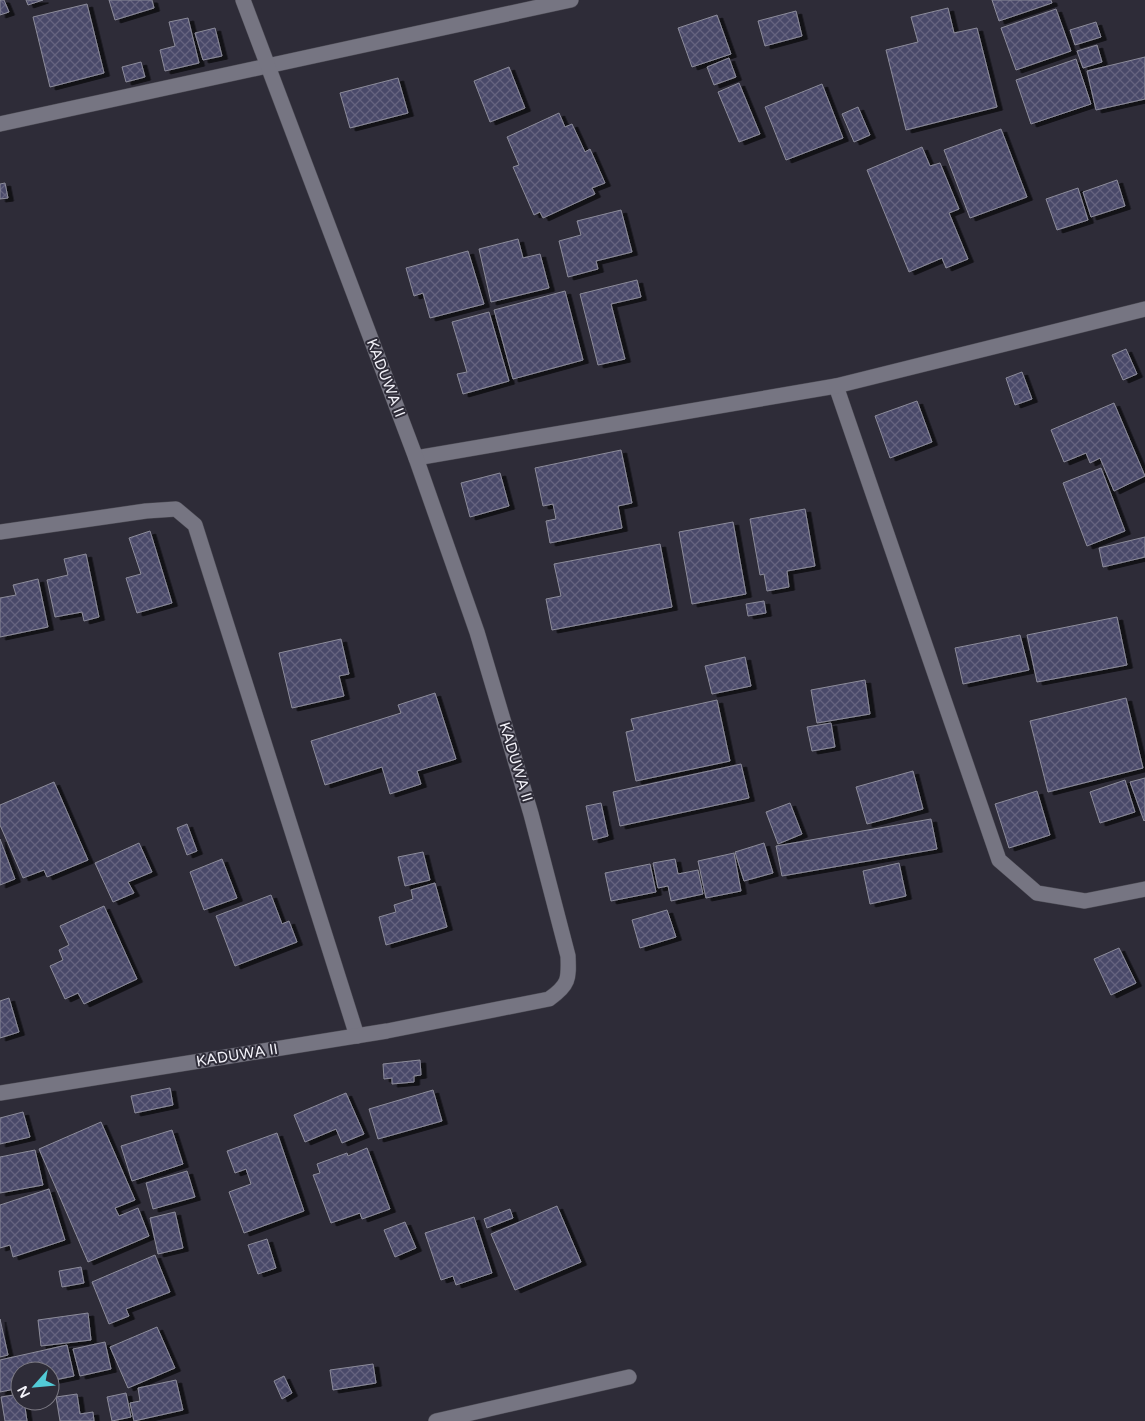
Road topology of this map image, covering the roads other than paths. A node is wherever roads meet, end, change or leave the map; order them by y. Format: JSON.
{"nodes":[{"id":1,"x":243,"y":0,"type":"edge"},
{"id":2,"x":571,"y":0,"type":"edge"},
{"id":3,"x":268,"y":66,"type":"junction"},
{"id":4,"x":0,"y":124,"type":"edge"},
{"id":5,"x":1145,"y":309,"type":"edge"},
{"id":6,"x":836,"y":386,"type":"junction"},
{"id":7,"x":416,"y":458,"type":"junction"},
{"id":8,"x":0,"y":532,"type":"edge"},
{"id":9,"x":1145,"y":889,"type":"edge"},
{"id":10,"x":357,"y":1036,"type":"junction"},
{"id":11,"x":0,"y":1093,"type":"edge"},
{"id":12,"x":629,"y":1378,"type":"dead end"},
{"id":13,"x":436,"y":1421,"type":"edge"}],
"edges":[{"from":1,"to":3,"type":"street","name":"KADUWA II"},
{"from":2,"to":3,"type":"street"},
{"from":3,"to":4,"type":"street"},
{"from":3,"to":7,"type":"street","name":"KADUWA II"},
{"from":5,"to":6,"type":"street"},
{"from":6,"to":7,"type":"street"},
{"from":6,"to":9,"type":"street"},
{"from":7,"to":10,"type":"street","name":"KADUWA II"},
{"from":8,"to":10,"type":"street"},
{"from":10,"to":11,"type":"street","name":"KADUWA II"},
{"from":12,"to":13,"type":"street"}]}
